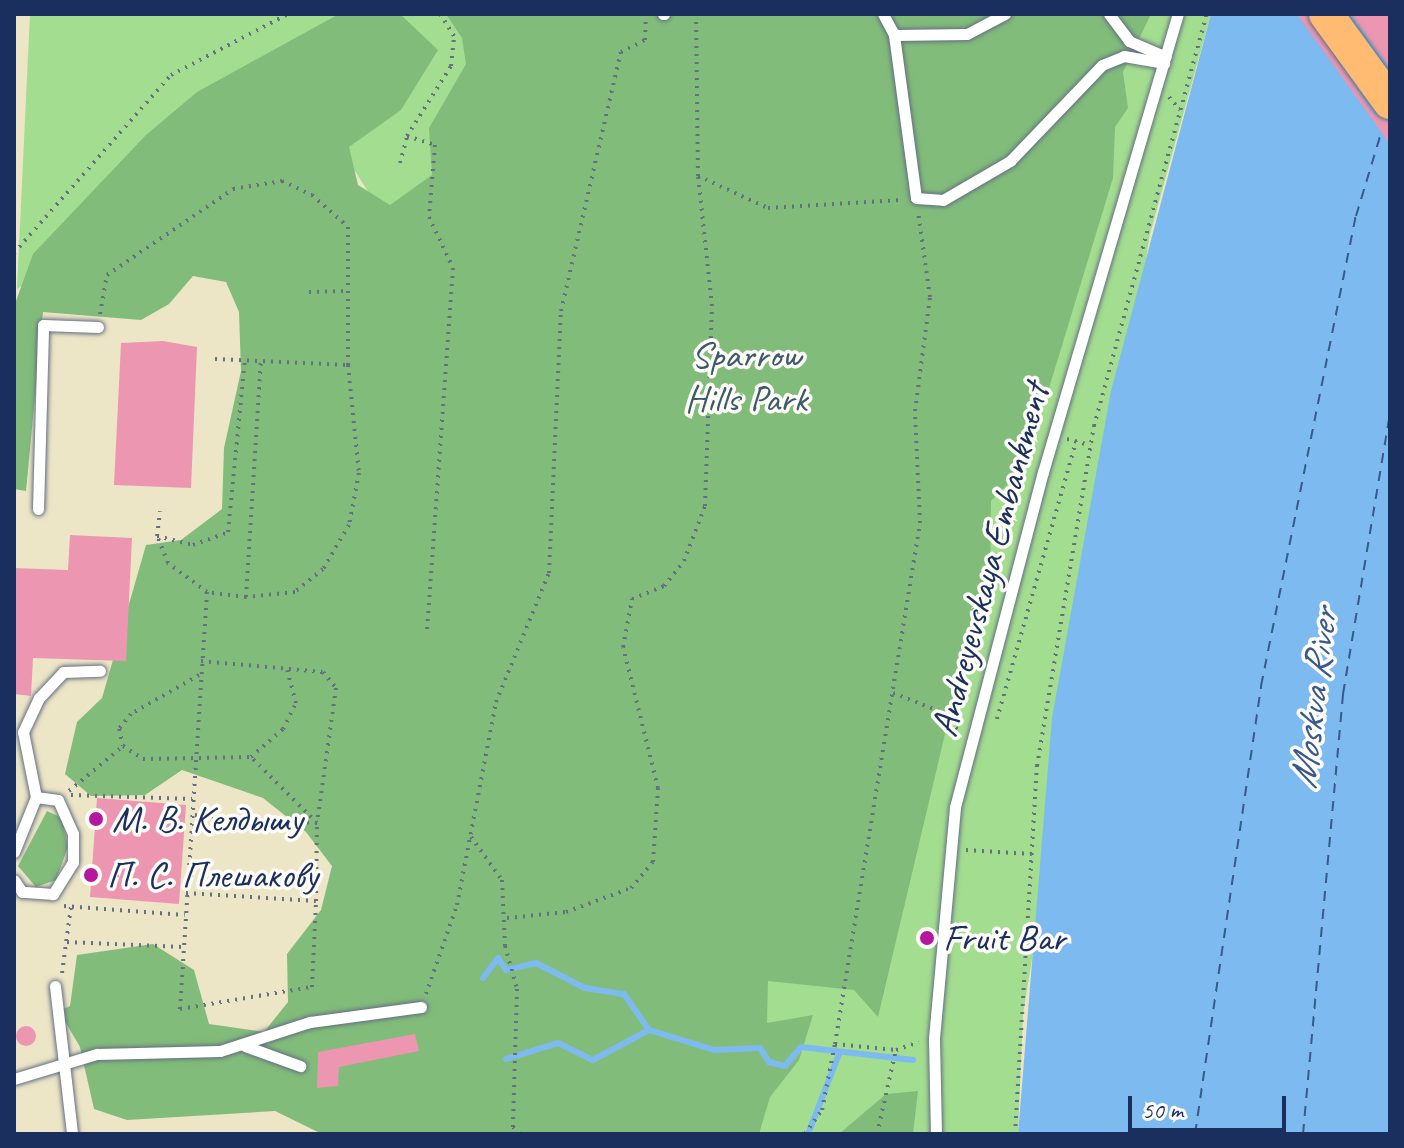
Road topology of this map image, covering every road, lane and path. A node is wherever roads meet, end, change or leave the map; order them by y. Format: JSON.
{"nodes":[{"id":1,"x":288,"y":14,"type":"edge"},
{"id":2,"x":440,"y":14,"type":"edge"},
{"id":3,"x":647,"y":14,"type":"edge"},
{"id":4,"x":696,"y":14,"type":"edge"},
{"id":5,"x":883,"y":14,"type":"edge"},
{"id":6,"x":1005,"y":14,"type":"edge"},
{"id":7,"x":1109,"y":14,"type":"edge"},
{"id":8,"x":1178,"y":14,"type":"edge"},
{"id":9,"x":1207,"y":14,"type":"edge"},
{"id":10,"x":1326,"y":14,"type":"edge"},
{"id":11,"x":894,"y":35,"type":"junction"},
{"id":12,"x":1165,"y":60,"type":"junction"},
{"id":13,"x":1170,"y":79,"type":"dead end"},
{"id":14,"x":1390,"y":102,"type":"edge"},
{"id":15,"x":1162,"y":108,"type":"dead end"},
{"id":16,"x":407,"y":136,"type":"junction"},
{"id":17,"x":400,"y":163,"type":"dead end"},
{"id":18,"x":698,"y":176,"type":"junction"},
{"id":19,"x":916,"y":198,"type":"junction"},
{"id":20,"x":14,"y":253,"type":"edge"},
{"id":21,"x":349,"y":291,"type":"junction"},
{"id":22,"x":309,"y":292,"type":"dead end"},
{"id":23,"x":98,"y":327,"type":"joint"},
{"id":24,"x":215,"y":359,"type":"dead end"},
{"id":25,"x":245,"y":360,"type":"junction"},
{"id":26,"x":261,"y":361,"type":"junction"},
{"id":27,"x":348,"y":365,"type":"junction"},
{"id":28,"x":1073,"y":424,"type":"dead end"},
{"id":29,"x":1091,"y":445,"type":"junction"},
{"id":30,"x":38,"y":509,"type":"dead end"},
{"id":31,"x":160,"y":511,"type":"dead end"},
{"id":32,"x":157,"y":536,"type":"junction"},
{"id":33,"x":207,"y":592,"type":"junction"},
{"id":34,"x":246,"y":597,"type":"junction"},
{"id":35,"x":427,"y":633,"type":"dead end"},
{"id":36,"x":201,"y":661,"type":"junction"},
{"id":37,"x":287,"y":670,"type":"junction"},
{"id":38,"x":100,"y":671,"type":"dead end"},
{"id":39,"x":200,"y":675,"type":"junction"},
{"id":40,"x":893,"y":693,"type":"junction"},
{"id":41,"x":989,"y":721,"type":"dead end"},
{"id":42,"x":974,"y":735,"type":"junction"},
{"id":43,"x":992,"y":737,"type":"dead end"},
{"id":44,"x":123,"y":746,"type":"junction"},
{"id":45,"x":251,"y":757,"type":"junction"},
{"id":46,"x":194,"y":761,"type":"junction"},
{"id":47,"x":36,"y":797,"type":"junction"},
{"id":48,"x":192,"y":799,"type":"junction"},
{"id":49,"x":58,"y":800,"type":"junction"},
{"id":50,"x":191,"y":815,"type":"junction"},
{"id":51,"x":317,"y":823,"type":"junction"},
{"id":52,"x":470,"y":836,"type":"junction"},
{"id":53,"x":961,"y":836,"type":"dead end"},
{"id":54,"x":969,"y":837,"type":"dead end"},
{"id":55,"x":967,"y":850,"type":"junction"},
{"id":56,"x":14,"y":852,"type":"edge"},
{"id":57,"x":1032,"y":854,"type":"junction"},
{"id":58,"x":958,"y":864,"type":"dead end"},
{"id":59,"x":966,"y":865,"type":"dead end"},
{"id":60,"x":14,"y":880,"type":"edge"},
{"id":61,"x":186,"y":893,"type":"junction"},
{"id":62,"x":316,"y":901,"type":"junction"},
{"id":63,"x":59,"y":906,"type":"dead end"},
{"id":64,"x":71,"y":906,"type":"junction"},
{"id":65,"x":185,"y":915,"type":"junction"},
{"id":66,"x":507,"y":918,"type":"junction"},
{"id":67,"x":67,"y":942,"type":"junction"},
{"id":68,"x":183,"y":947,"type":"junction"},
{"id":69,"x":55,"y":986,"type":"joint"},
{"id":70,"x":421,"y":1007,"type":"joint"},
{"id":71,"x":934,"y":1038,"type":"junction"},
{"id":72,"x":835,"y":1044,"type":"junction"},
{"id":73,"x":245,"y":1046,"type":"junction"},
{"id":74,"x":896,"y":1050,"type":"junction"},
{"id":75,"x":300,"y":1066,"type":"dead end"},
{"id":76,"x":62,"y":1068,"type":"junction"},
{"id":77,"x":14,"y":1079,"type":"edge"},
{"id":78,"x":72,"y":1134,"type":"edge"},
{"id":79,"x":520,"y":1134,"type":"edge"},
{"id":80,"x":805,"y":1134,"type":"edge"},
{"id":81,"x":877,"y":1134,"type":"edge"},
{"id":82,"x":936,"y":1134,"type":"edge"},
{"id":83,"x":1015,"y":1134,"type":"edge"}],
"edges":[{"from":1,"to":20,"type":"path"},
{"from":2,"to":16,"type":"path"},
{"from":3,"to":52,"type":"path"},
{"from":4,"to":18,"type":"path"},
{"from":5,"to":11,"type":"lane"},
{"from":6,"to":11,"type":"lane"},
{"from":7,"to":12,"type":"lane"},
{"from":8,"to":12,"type":"lane","name":"Andreyevskaya Embankment"},
{"from":9,"to":29,"type":"path"},
{"from":10,"to":14,"type":"main road"},
{"from":11,"to":19,"type":"lane"},
{"from":12,"to":19,"type":"lane"},
{"from":12,"to":42,"type":"lane","name":"Andreyevskaya Embankment"},
{"from":13,"to":15,"type":"path"},
{"from":16,"to":17,"type":"path"},
{"from":16,"to":35,"type":"path"},
{"from":18,"to":19,"type":"path"},
{"from":18,"to":66,"type":"path"},
{"from":19,"to":40,"type":"path"},
{"from":21,"to":22,"type":"path"},
{"from":21,"to":23,"type":"path"},
{"from":21,"to":27,"type":"path"},
{"from":23,"to":30,"type":"lane"},
{"from":24,"to":25,"type":"path"},
{"from":25,"to":26,"type":"path"},
{"from":25,"to":32,"type":"path"},
{"from":26,"to":27,"type":"path"},
{"from":26,"to":34,"type":"path"},
{"from":27,"to":34,"type":"path"},
{"from":28,"to":41,"type":"path"},
{"from":29,"to":43,"type":"path"},
{"from":29,"to":57,"type":"path"},
{"from":31,"to":32,"type":"path"},
{"from":32,"to":33,"type":"path"},
{"from":33,"to":34,"type":"path"},
{"from":33,"to":36,"type":"path"},
{"from":36,"to":37,"type":"path"},
{"from":36,"to":39,"type":"path"},
{"from":37,"to":45,"type":"path"},
{"from":37,"to":51,"type":"path"},
{"from":38,"to":47,"type":"lane"},
{"from":39,"to":44,"type":"path"},
{"from":39,"to":46,"type":"path"},
{"from":40,"to":42,"type":"path"},
{"from":40,"to":72,"type":"path"},
{"from":42,"to":71,"type":"lane","name":"Andreyevskaya Embankment"},
{"from":44,"to":46,"type":"path"},
{"from":44,"to":49,"type":"path"},
{"from":45,"to":46,"type":"path"},
{"from":45,"to":51,"type":"path"},
{"from":46,"to":48,"type":"path"},
{"from":47,"to":49,"type":"lane"},
{"from":47,"to":56,"type":"lane"},
{"from":48,"to":49,"type":"path"},
{"from":48,"to":50,"type":"path"},
{"from":49,"to":60,"type":"lane"},
{"from":50,"to":51,"type":"path"},
{"from":50,"to":61,"type":"path"},
{"from":51,"to":62,"type":"path"},
{"from":52,"to":66,"type":"path"},
{"from":52,"to":70,"type":"path"},
{"from":53,"to":58,"type":"path"},
{"from":54,"to":55,"type":"path"},
{"from":55,"to":57,"type":"path"},
{"from":55,"to":59,"type":"path"},
{"from":57,"to":83,"type":"path"},
{"from":61,"to":62,"type":"path"},
{"from":61,"to":65,"type":"path"},
{"from":62,"to":68,"type":"path"},
{"from":63,"to":64,"type":"path"},
{"from":64,"to":65,"type":"path"},
{"from":64,"to":67,"type":"path"},
{"from":65,"to":68,"type":"path"},
{"from":66,"to":79,"type":"path"},
{"from":67,"to":68,"type":"path"},
{"from":67,"to":69,"type":"path"},
{"from":69,"to":76,"type":"lane"},
{"from":70,"to":73,"type":"lane"},
{"from":71,"to":74,"type":"path"},
{"from":71,"to":82,"type":"lane","name":"Andreyevskaya Embankment"},
{"from":72,"to":74,"type":"path"},
{"from":72,"to":80,"type":"path"},
{"from":73,"to":75,"type":"lane"},
{"from":73,"to":76,"type":"lane"},
{"from":74,"to":81,"type":"path"},
{"from":76,"to":77,"type":"lane"},
{"from":76,"to":78,"type":"lane"}]}
